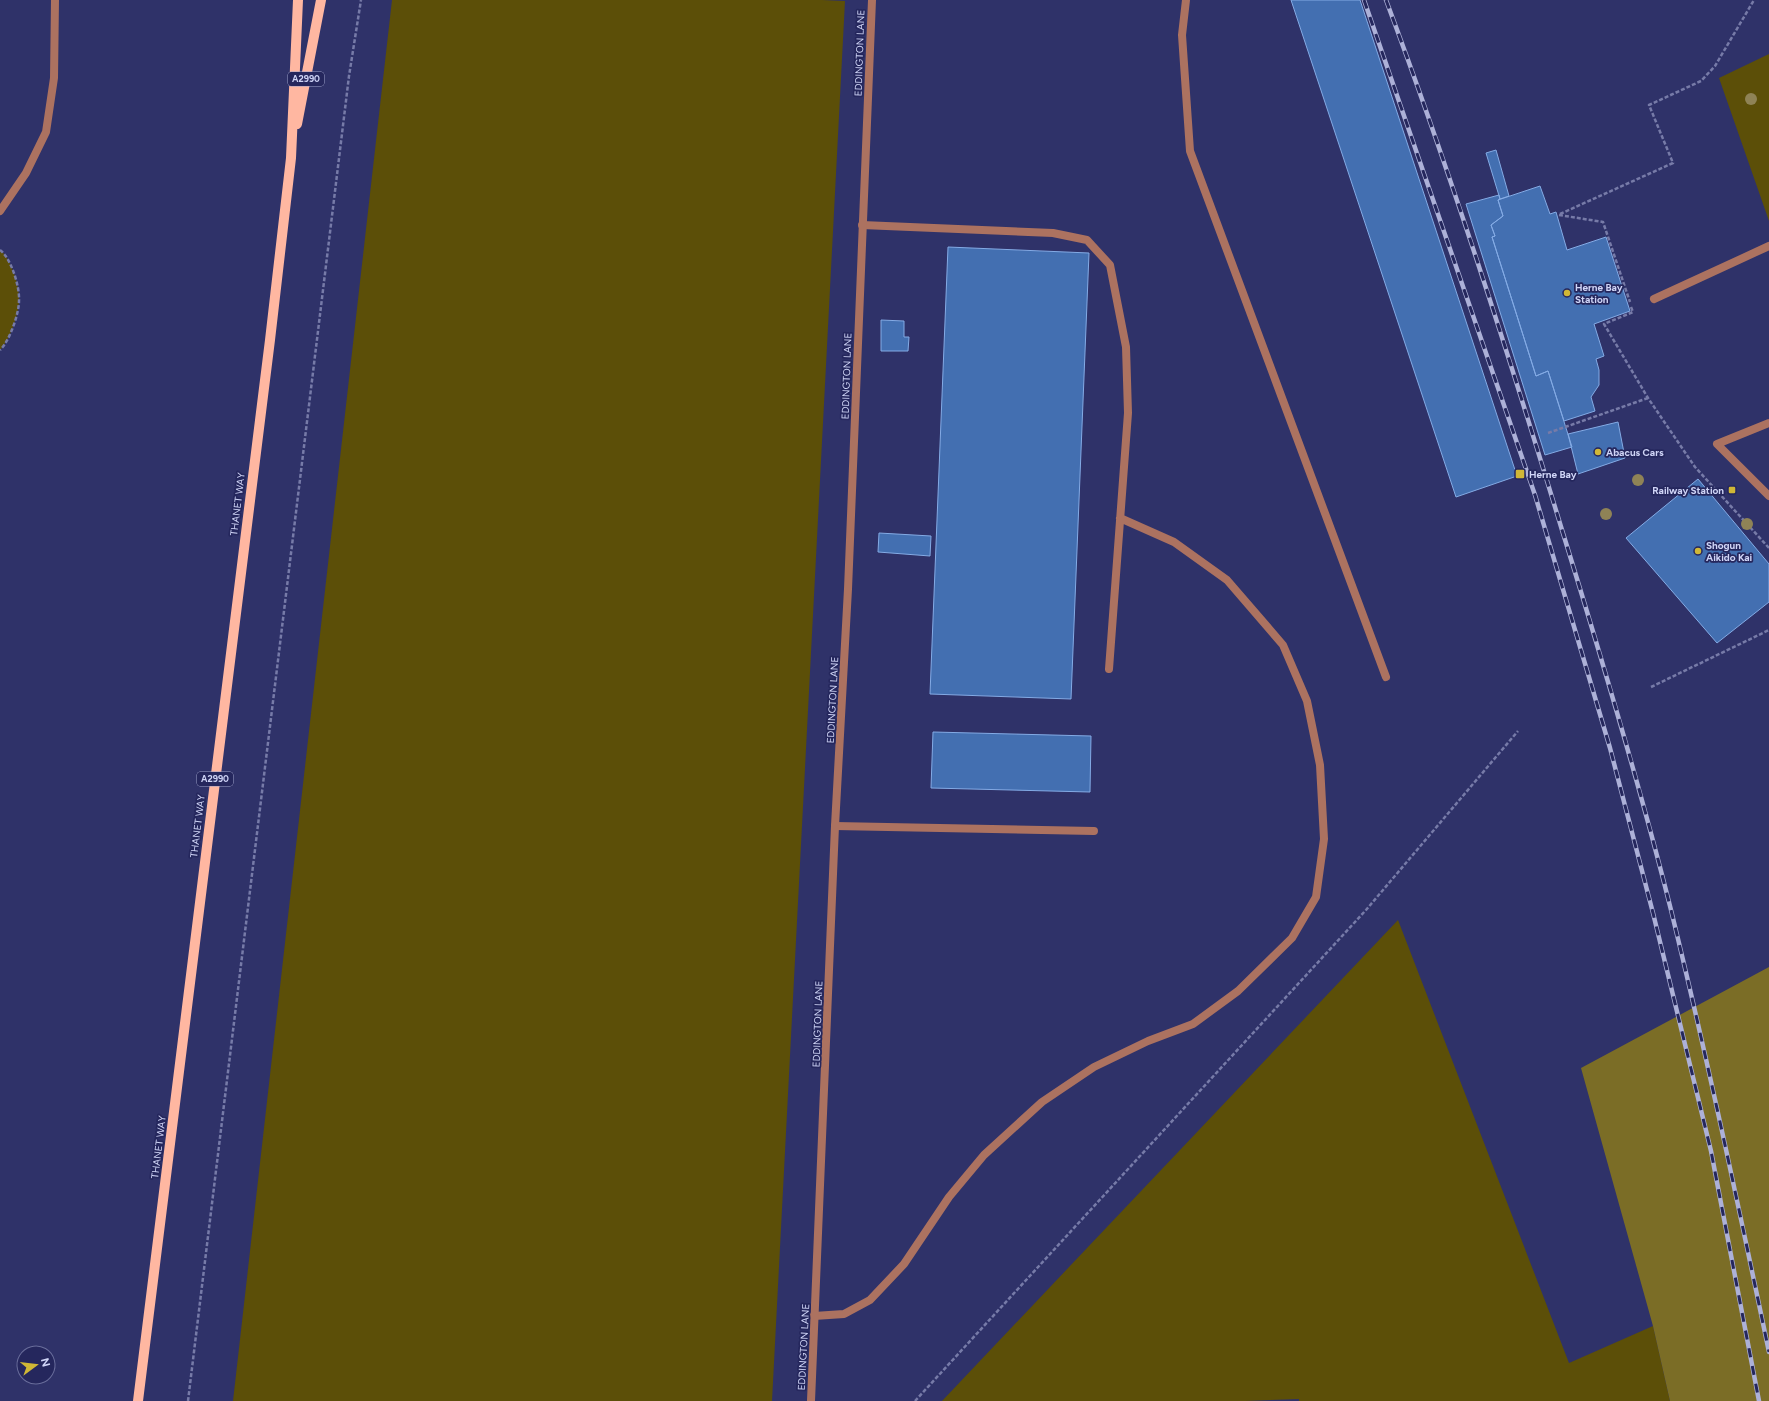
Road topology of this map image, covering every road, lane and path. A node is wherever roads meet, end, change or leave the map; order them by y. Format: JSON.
{"nodes":[{"id":1,"x":55,"y":0,"type":"edge"},
{"id":2,"x":298,"y":0,"type":"edge"},
{"id":3,"x":322,"y":0,"type":"edge"},
{"id":4,"x":361,"y":0,"type":"edge"},
{"id":5,"x":872,"y":0,"type":"edge"},
{"id":6,"x":1186,"y":0,"type":"edge"},
{"id":7,"x":1754,"y":0,"type":"edge"},
{"id":8,"x":291,"y":158,"type":"junction"},
{"id":9,"x":0,"y":211,"type":"edge"},
{"id":10,"x":862,"y":225,"type":"junction"},
{"id":11,"x":1769,"y":246,"type":"edge"},
{"id":12,"x":0,"y":250,"type":"edge"},
{"id":13,"x":1654,"y":299,"type":"dead end"},
{"id":14,"x":0,"y":350,"type":"edge"},
{"id":15,"x":1648,"y":398,"type":"junction"},
{"id":16,"x":1769,"y":424,"type":"edge"},
{"id":17,"x":1548,"y":433,"type":"dead end"},
{"id":18,"x":1769,"y":496,"type":"edge"},
{"id":19,"x":1120,"y":518,"type":"junction"},
{"id":20,"x":1769,"y":548,"type":"edge"},
{"id":21,"x":1769,"y":630,"type":"edge"},
{"id":22,"x":1110,"y":669,"type":"dead end"},
{"id":23,"x":1386,"y":677,"type":"dead end"},
{"id":24,"x":1651,"y":687,"type":"dead end"},
{"id":25,"x":1518,"y":731,"type":"dead end"},
{"id":26,"x":835,"y":826,"type":"junction"},
{"id":27,"x":1094,"y":831,"type":"dead end"},
{"id":28,"x":814,"y":1316,"type":"junction"},
{"id":29,"x":138,"y":1401,"type":"edge"},
{"id":30,"x":188,"y":1401,"type":"edge"},
{"id":31,"x":811,"y":1401,"type":"edge"},
{"id":32,"x":916,"y":1401,"type":"edge"}],
"edges":[{"from":1,"to":9,"type":"street"},
{"from":2,"to":8,"type":"main road","name":"THANET WAY","number":"A2990"},
{"from":3,"to":8,"type":"main road","name":"THANET WAY","number":"A2990"},
{"from":4,"to":30,"type":"path"},
{"from":5,"to":10,"type":"street","name":"EDDINGTON LANE"},
{"from":6,"to":23,"type":"street"},
{"from":7,"to":15,"type":"path"},
{"from":8,"to":29,"type":"main road","name":"THANET WAY","number":"A2990"},
{"from":10,"to":19,"type":"street"},
{"from":10,"to":26,"type":"street","name":"EDDINGTON LANE"},
{"from":11,"to":13,"type":"street"},
{"from":12,"to":14,"type":"path"},
{"from":15,"to":17,"type":"path"},
{"from":15,"to":20,"type":"path"},
{"from":16,"to":18,"type":"street"},
{"from":19,"to":22,"type":"street"},
{"from":19,"to":28,"type":"street"},
{"from":21,"to":24,"type":"path"},
{"from":25,"to":32,"type":"path"},
{"from":26,"to":27,"type":"street"},
{"from":26,"to":28,"type":"street","name":"EDDINGTON LANE"},
{"from":28,"to":31,"type":"street","name":"EDDINGTON LANE"}]}
